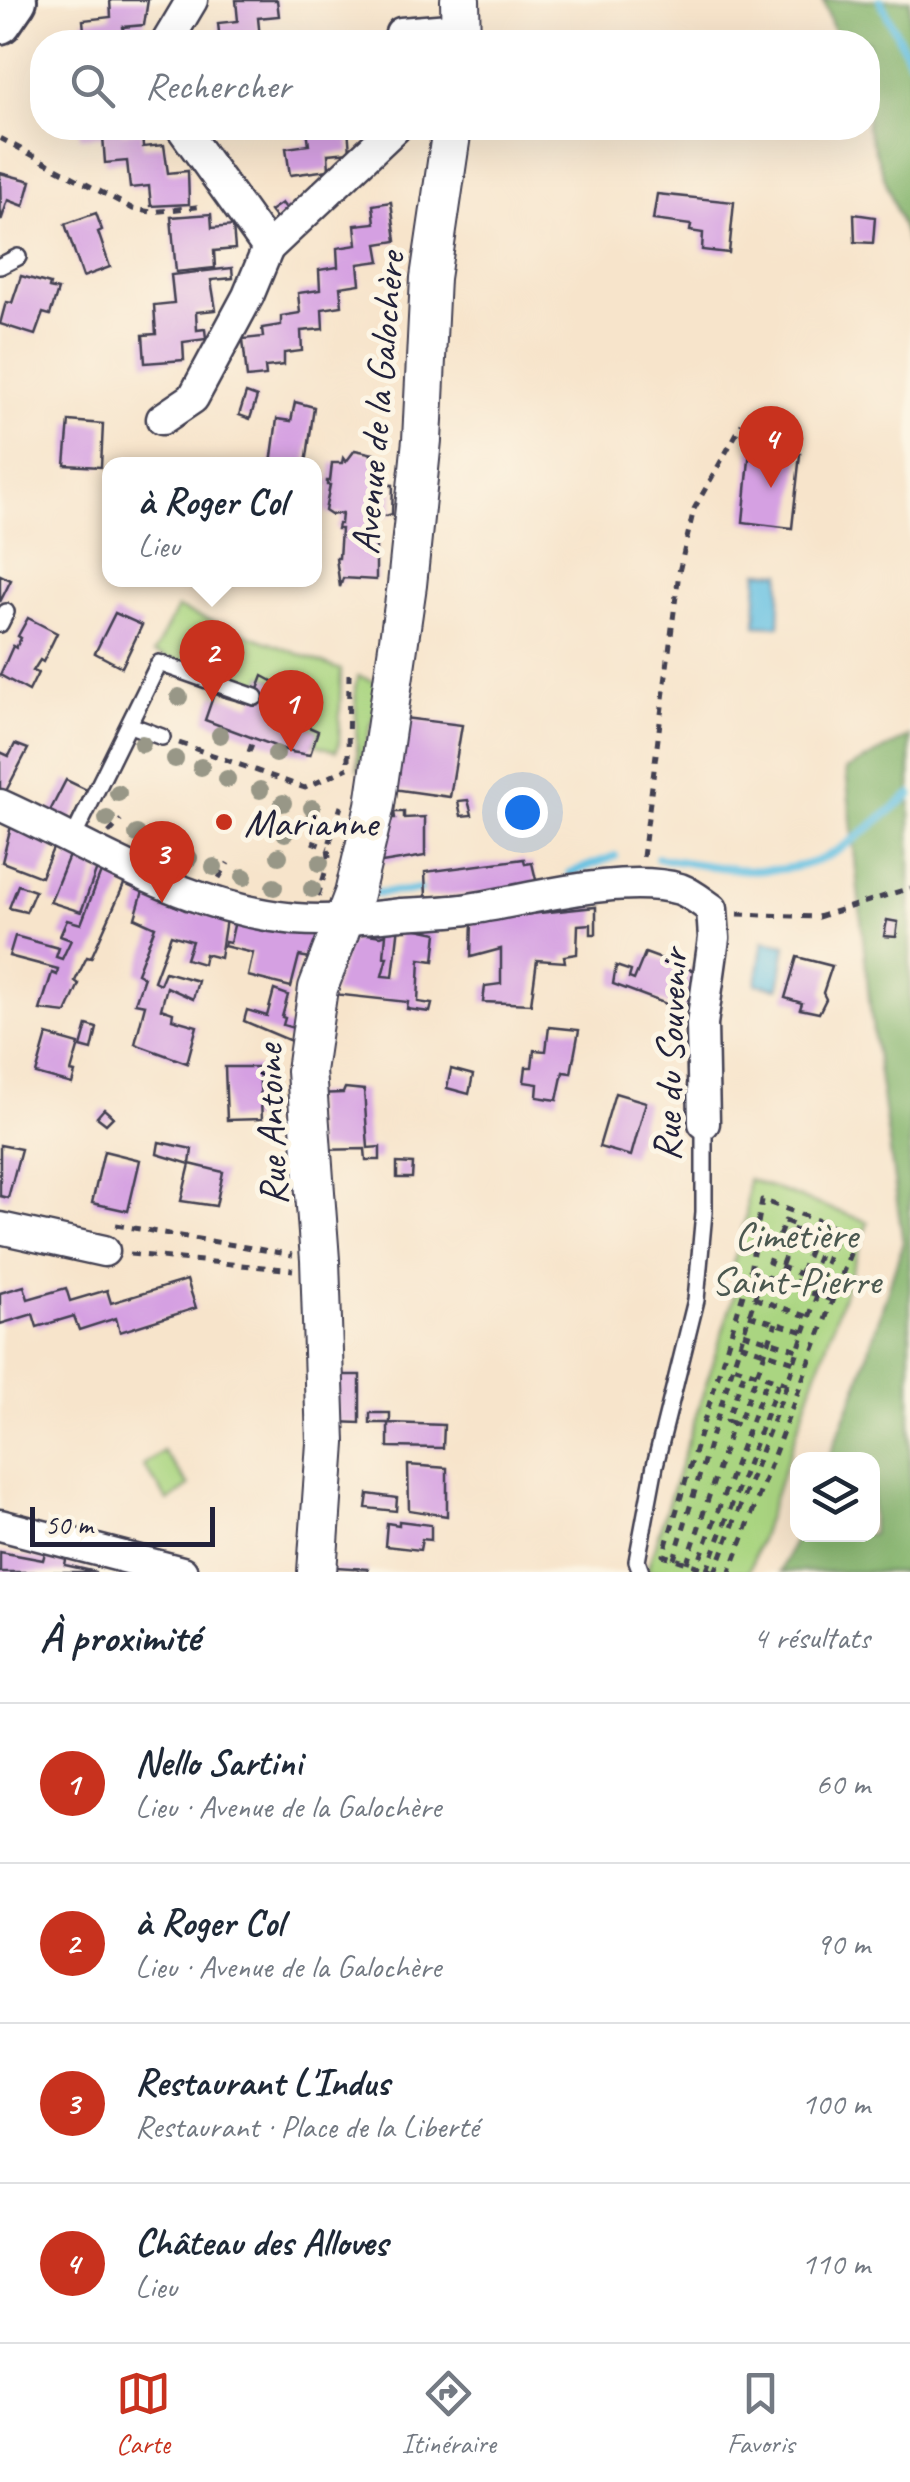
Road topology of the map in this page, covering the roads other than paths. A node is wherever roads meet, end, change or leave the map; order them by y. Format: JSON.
{"nodes":[{"id":1,"x":15,"y":0,"type":"edge"},
{"id":2,"x":192,"y":0,"type":"edge"},
{"id":3,"x":0,"y":22,"type":"edge"},
{"id":4,"x":461,"y":24,"type":"edge"},
{"id":5,"x":174,"y":30,"type":"edge"},
{"id":6,"x":421,"y":30,"type":"edge"},
{"id":7,"x":191,"y":140,"type":"edge"},
{"id":8,"x":382,"y":140,"type":"edge"},
{"id":9,"x":450,"y":140,"type":"edge"},
{"id":10,"x":268,"y":248,"type":"junction"},
{"id":11,"x":18,"y":257,"type":"dead end"},
{"id":12,"x":0,"y":266,"type":"edge"},
{"id":13,"x":162,"y":419,"type":"dead end"},
{"id":14,"x":255,"y":698,"type":"dead end"},
{"id":15,"x":130,"y":725,"type":"junction"},
{"id":16,"x":162,"y":736,"type":"road end"},
{"id":17,"x":0,"y":804,"type":"edge"},
{"id":18,"x":68,"y":836,"type":"junction"},
{"id":19,"x":344,"y":920,"type":"junction"},
{"id":20,"x":704,"y":1124,"type":"joint"},
{"id":21,"x":0,"y":1228,"type":"edge"},
{"id":22,"x":105,"y":1237,"type":"road end"},
{"id":23,"x":0,"y":1525,"type":"edge"},
{"id":24,"x":108,"y":1563,"type":"edge"},
{"id":25,"x":182,"y":1572,"type":"edge"},
{"id":26,"x":317,"y":1572,"type":"edge"},
{"id":27,"x":640,"y":1572,"type":"edge"}],
"edges":[{"from":1,"to":3,"type":"main road"},
{"from":2,"to":5,"type":"street"},
{"from":4,"to":6,"type":"street"},
{"from":7,"to":10,"type":"street"},
{"from":8,"to":10,"type":"street"},
{"from":9,"to":19,"type":"street","name":"Avenue de la Galochère"},
{"from":10,"to":13,"type":"street"},
{"from":11,"to":12,"type":"lane"},
{"from":14,"to":15,"type":"lane"},
{"from":15,"to":16,"type":"lane"},
{"from":15,"to":18,"type":"lane"},
{"from":17,"to":18,"type":"street","name":"Rue du Souvenir"},
{"from":18,"to":19,"type":"street","name":"Rue du Souvenir"},
{"from":19,"to":20,"type":"street","name":"Rue du Souvenir"},
{"from":19,"to":26,"type":"street","name":"Rue Antoine"},
{"from":20,"to":27,"type":"lane","name":"Rue du Souvenir"},
{"from":21,"to":22,"type":"street"},
{"from":23,"to":24,"type":"street"},
{"from":24,"to":25,"type":"street"}]}
